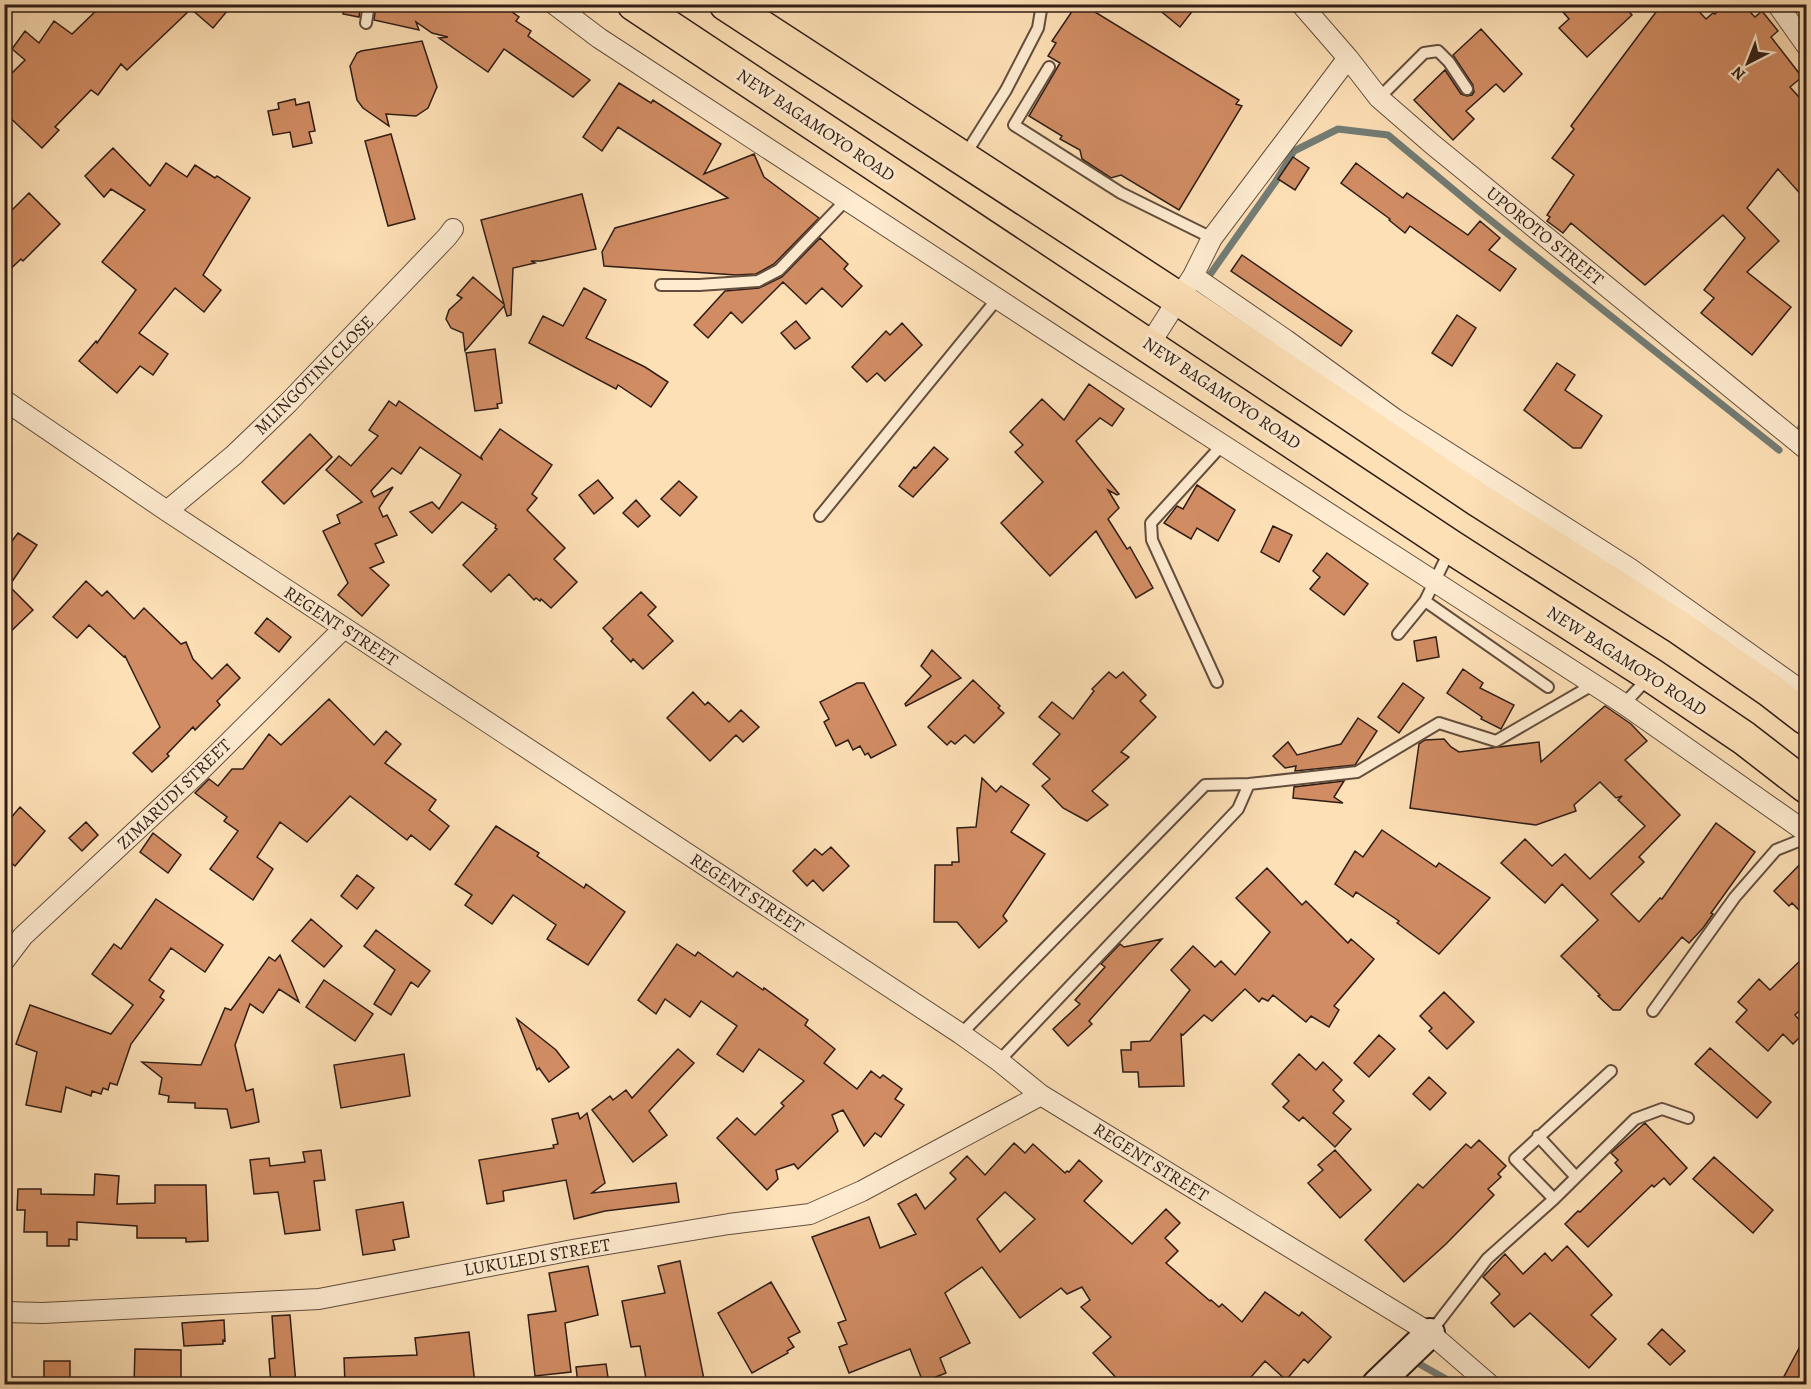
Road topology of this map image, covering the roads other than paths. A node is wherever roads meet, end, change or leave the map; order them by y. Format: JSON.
{"nodes":[{"id":1,"x":369,"y":4,"type":"edge"},
{"id":2,"x":554,"y":4,"type":"edge"},
{"id":3,"x":634,"y":4,"type":"edge"},
{"id":4,"x":726,"y":4,"type":"edge"},
{"id":5,"x":1042,"y":4,"type":"edge"},
{"id":6,"x":1301,"y":4,"type":"edge"},
{"id":7,"x":1777,"y":4,"type":"edge"},
{"id":8,"x":366,"y":23,"type":"dead end"},
{"id":9,"x":1806,"y":45,"type":"edge"},
{"id":10,"x":1348,"y":58,"type":"junction"},
{"id":11,"x":1049,"y":67,"type":"dead end"},
{"id":12,"x":1467,"y":90,"type":"dead end"},
{"id":13,"x":1379,"y":98,"type":"junction"},
{"id":14,"x":963,"y":159,"type":"junction"},
{"id":15,"x":847,"y":199,"type":"junction"},
{"id":16,"x":453,"y":229,"type":"dead end"},
{"id":17,"x":1212,"y":238,"type":"junction"},
{"id":18,"x":661,"y":285,"type":"dead end"},
{"id":19,"x":1186,"y":288,"type":"junction"},
{"id":20,"x":998,"y":298,"type":"junction"},
{"id":21,"x":1149,"y":345,"type":"junction"},
{"id":22,"x":4,"y":400,"type":"edge"},
{"id":23,"x":1223,"y":444,"type":"junction"},
{"id":24,"x":1806,"y":448,"type":"edge"},
{"id":25,"x":167,"y":511,"type":"junction"},
{"id":26,"x":820,"y":516,"type":"dead end"},
{"id":27,"x":1451,"y":547,"type":"junction"},
{"id":28,"x":1435,"y":581,"type":"junction"},
{"id":29,"x":1425,"y":601,"type":"junction"},
{"id":30,"x":344,"y":628,"type":"junction"},
{"id":31,"x":1398,"y":634,"type":"dead end"},
{"id":32,"x":1651,"y":675,"type":"junction"},
{"id":33,"x":1217,"y":682,"type":"dead end"},
{"id":34,"x":1548,"y":687,"type":"dead end"},
{"id":35,"x":1806,"y":694,"type":"edge"},
{"id":36,"x":1624,"y":704,"type":"junction"},
{"id":37,"x":1806,"y":718,"type":"edge"},
{"id":38,"x":1250,"y":784,"type":"junction"},
{"id":39,"x":1806,"y":786,"type":"edge"},
{"id":40,"x":1806,"y":832,"type":"edge"},
{"id":41,"x":1806,"y":838,"type":"edge"},
{"id":42,"x":4,"y":961,"type":"edge"},
{"id":43,"x":1653,"y":1011,"type":"dead end"},
{"id":44,"x":961,"y":1034,"type":"junction"},
{"id":45,"x":999,"y":1061,"type":"junction"},
{"id":46,"x":1611,"y":1071,"type":"dead end"},
{"id":47,"x":1041,"y":1095,"type":"junction"},
{"id":48,"x":1688,"y":1118,"type":"dead end"},
{"id":49,"x":1538,"y":1136,"type":"junction"},
{"id":50,"x":1576,"y":1177,"type":"junction"},
{"id":51,"x":1554,"y":1199,"type":"junction"},
{"id":52,"x":4,"y":1312,"type":"edge"},
{"id":53,"x":1430,"y":1334,"type":"junction"},
{"id":54,"x":1377,"y":1384,"type":"edge"},
{"id":55,"x":1489,"y":1384,"type":"edge"}],
"edges":[{"from":1,"to":8,"type":"lane"},
{"from":2,"to":15,"type":"street"},
{"from":3,"to":21,"type":"highway","name":"NEW BAGAMOYO ROAD"},
{"from":4,"to":14,"type":"highway"},
{"from":5,"to":14,"type":"lane"},
{"from":6,"to":10,"type":"street","name":"UPOROTO STREET"},
{"from":7,"to":9,"type":"street"},
{"from":10,"to":13,"type":"street","name":"UPOROTO STREET"},
{"from":10,"to":17,"type":"street"},
{"from":11,"to":17,"type":"lane"},
{"from":12,"to":13,"type":"lane"},
{"from":13,"to":24,"type":"street","name":"UPOROTO STREET"},
{"from":14,"to":19,"type":"highway"},
{"from":15,"to":18,"type":"lane"},
{"from":15,"to":20,"type":"street"},
{"from":16,"to":25,"type":"street","name":"MLINGOTINI CLOSE"},
{"from":17,"to":19,"type":"street"},
{"from":19,"to":21,"type":"street"},
{"from":19,"to":35,"type":"street"},
{"from":19,"to":37,"type":"highway"},
{"from":20,"to":23,"type":"street"},
{"from":20,"to":26,"type":"lane"},
{"from":21,"to":27,"type":"highway","name":"NEW BAGAMOYO ROAD"},
{"from":22,"to":25,"type":"street","name":"REGENT STREET"},
{"from":23,"to":28,"type":"street"},
{"from":23,"to":33,"type":"lane"},
{"from":25,"to":30,"type":"street","name":"REGENT STREET"},
{"from":27,"to":28,"type":"lane"},
{"from":27,"to":32,"type":"highway","name":"NEW BAGAMOYO ROAD"},
{"from":28,"to":29,"type":"lane"},
{"from":28,"to":36,"type":"street"},
{"from":29,"to":31,"type":"lane"},
{"from":29,"to":34,"type":"lane"},
{"from":30,"to":42,"type":"street","name":"ZIMARUDI STREET"},
{"from":30,"to":44,"type":"street","name":"REGENT STREET"},
{"from":32,"to":36,"type":"lane"},
{"from":32,"to":39,"type":"highway","name":"NEW BAGAMOYO ROAD"},
{"from":36,"to":38,"type":"lane"},
{"from":36,"to":40,"type":"street"},
{"from":38,"to":44,"type":"lane"},
{"from":38,"to":45,"type":"lane"},
{"from":41,"to":43,"type":"lane"},
{"from":44,"to":45,"type":"street","name":"REGENT STREET"},
{"from":45,"to":47,"type":"street","name":"REGENT STREET"},
{"from":46,"to":49,"type":"lane"},
{"from":47,"to":52,"type":"street","name":"LUKULEDI STREET"},
{"from":47,"to":53,"type":"street","name":"REGENT STREET"},
{"from":48,"to":50,"type":"lane"},
{"from":49,"to":50,"type":"lane"},
{"from":49,"to":51,"type":"lane"},
{"from":50,"to":51,"type":"lane"},
{"from":51,"to":53,"type":"lane"},
{"from":53,"to":54,"type":"main road"},
{"from":53,"to":55,"type":"street","name":"REGENT STREET"}]}
